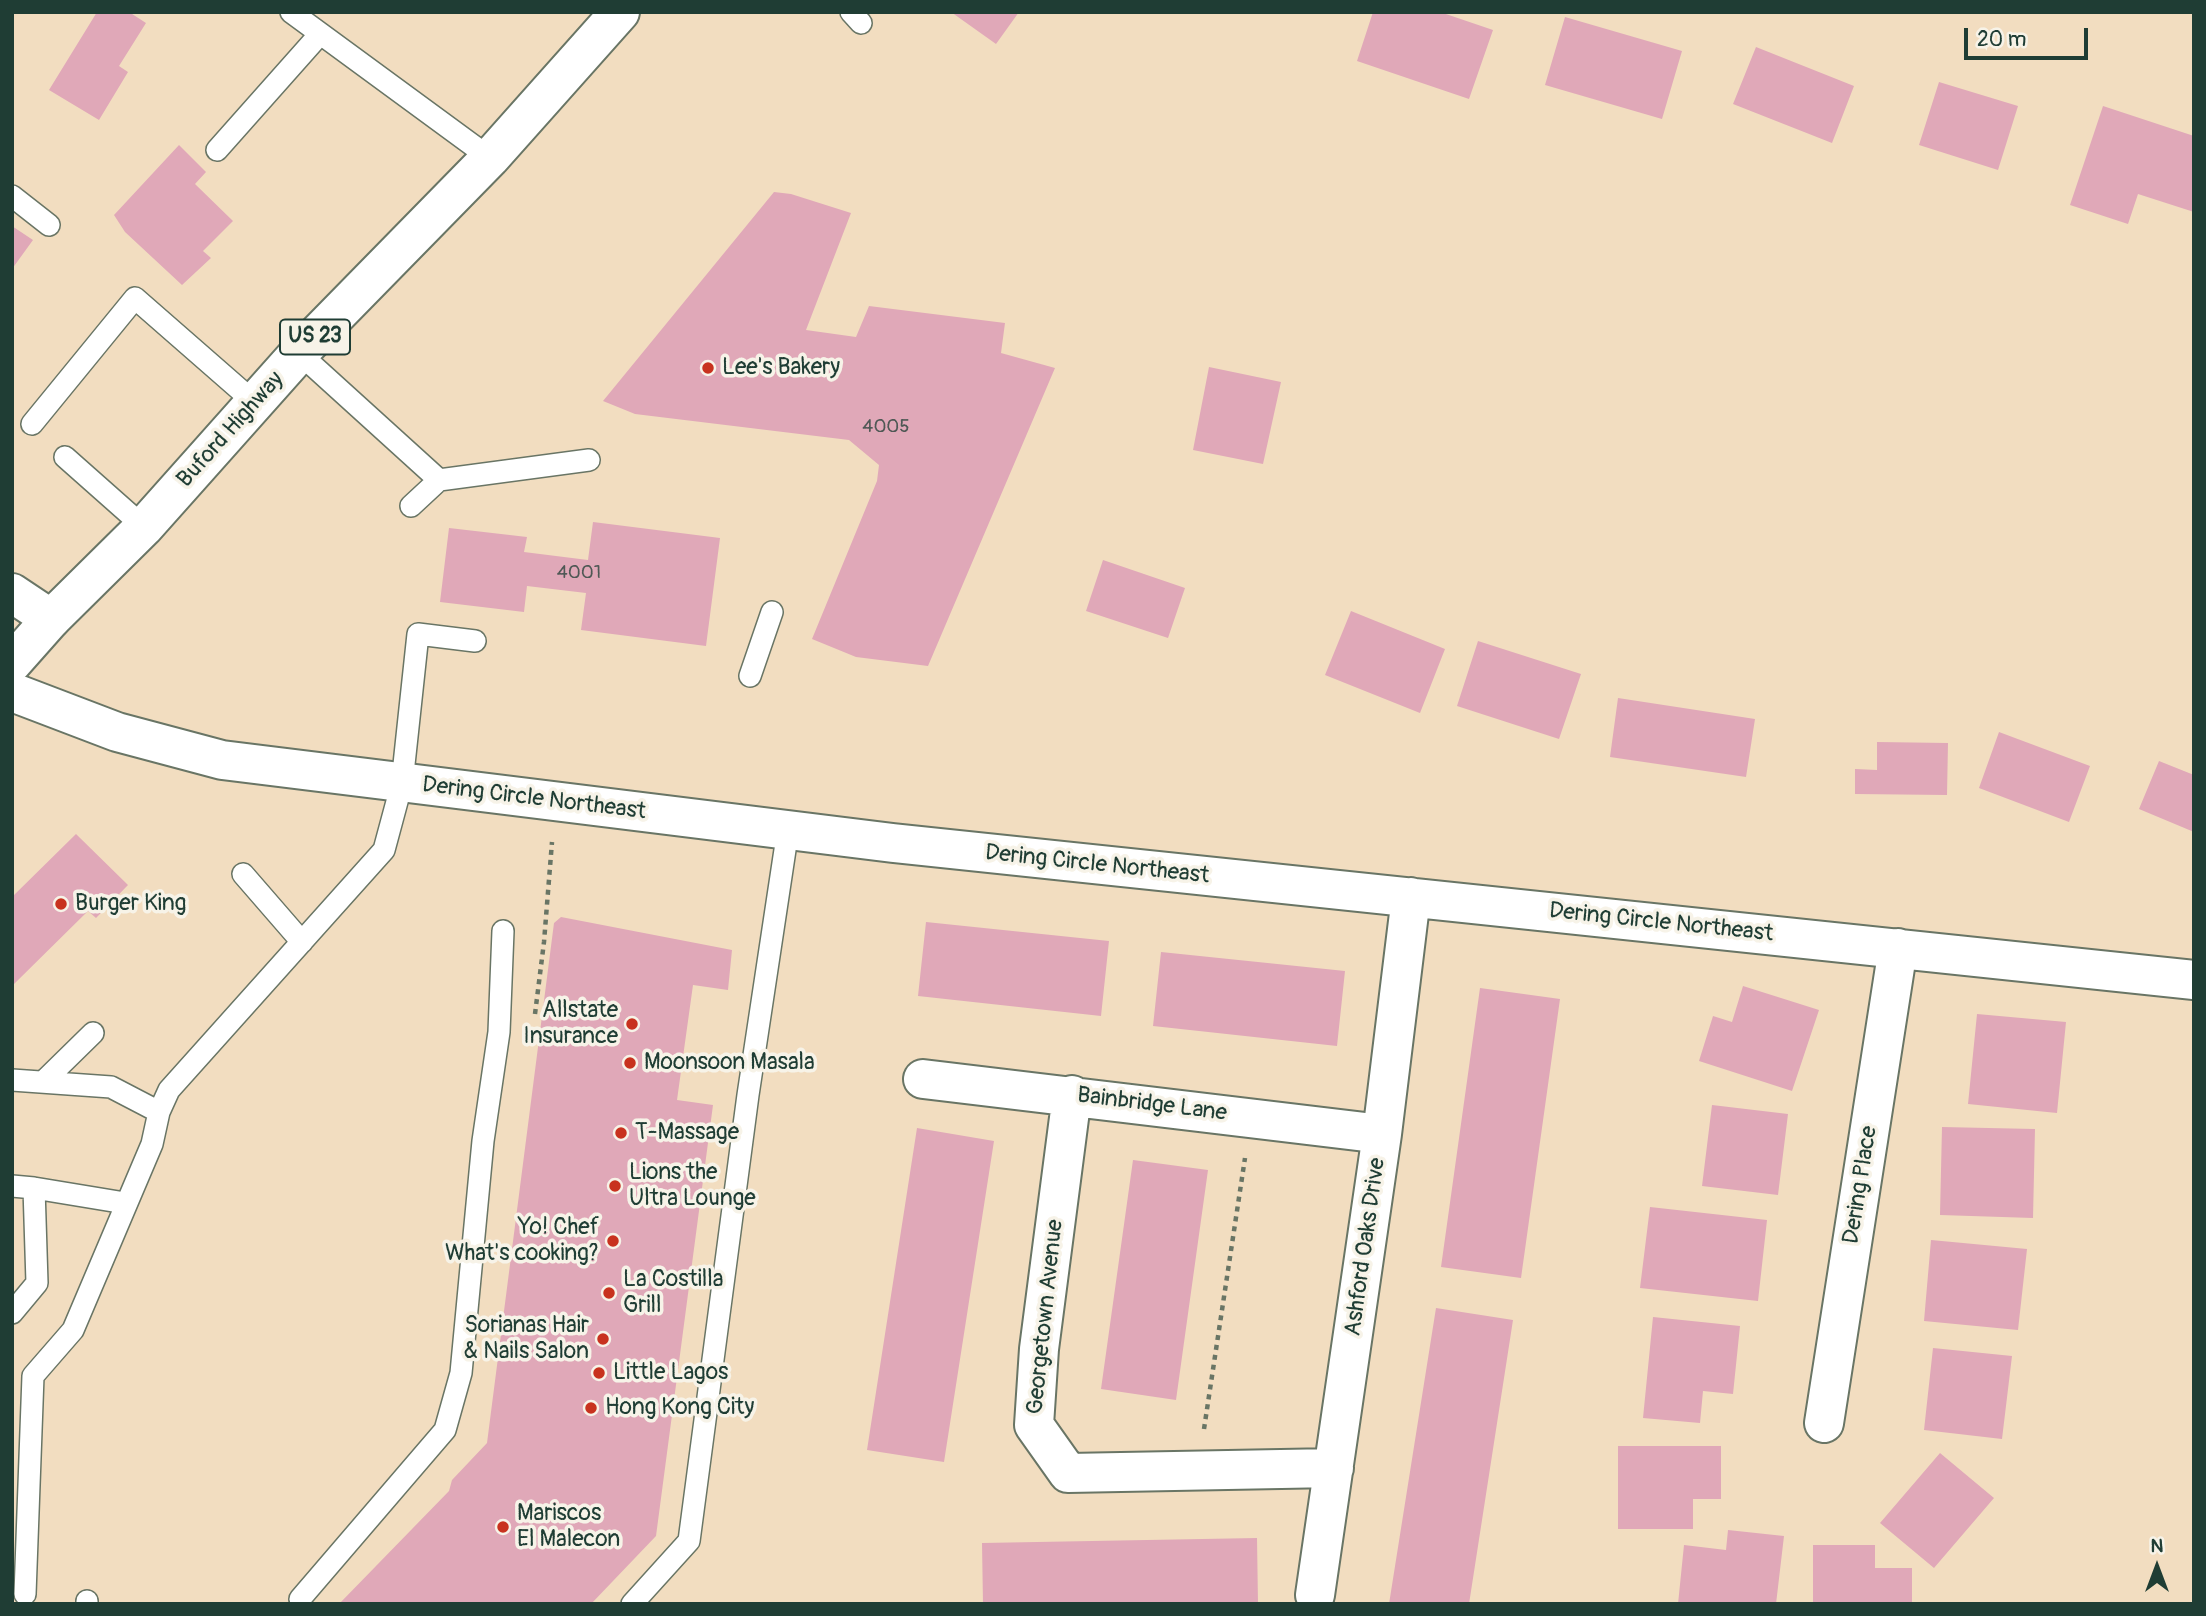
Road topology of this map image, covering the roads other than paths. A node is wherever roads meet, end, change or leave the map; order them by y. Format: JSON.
{"nodes":[{"id":1,"x":291,"y":12,"type":"edge"},
{"id":2,"x":620,"y":12,"type":"edge"},
{"id":3,"x":320,"y":34,"type":"junction"},
{"id":4,"x":217,"y":150,"type":"dead end"},
{"id":5,"x":489,"y":158,"type":"junction"},
{"id":6,"x":12,"y":196,"type":"edge"},
{"id":7,"x":49,"y":225,"type":"dead end"},
{"id":8,"x":299,"y":353,"type":"junction"},
{"id":9,"x":254,"y":402,"type":"junction"},
{"id":10,"x":32,"y":424,"type":"dead end"},
{"id":11,"x":65,"y":457,"type":"dead end"},
{"id":12,"x":589,"y":460,"type":"dead end"},
{"id":13,"x":439,"y":480,"type":"junction"},
{"id":14,"x":411,"y":506,"type":"dead end"},
{"id":15,"x":144,"y":527,"type":"junction"},
{"id":16,"x":12,"y":593,"type":"edge"},
{"id":17,"x":772,"y":612,"type":"dead end"},
{"id":18,"x":51,"y":619,"type":"junction"},
{"id":19,"x":474,"y":641,"type":"dead end"},
{"id":20,"x":12,"y":663,"type":"edge"},
{"id":21,"x":750,"y":676,"type":"dead end"},
{"id":22,"x":12,"y":692,"type":"edge"},
{"id":23,"x":402,"y":783,"type":"junction"},
{"id":24,"x":788,"y":830,"type":"junction"},
{"id":25,"x":243,"y":874,"type":"dead end"},
{"id":26,"x":1411,"y":897,"type":"junction"},
{"id":27,"x":503,"y":931,"type":"dead end"},
{"id":28,"x":302,"y":942,"type":"junction"},
{"id":29,"x":1898,"y":948,"type":"junction"},
{"id":30,"x":2194,"y":980,"type":"edge"},
{"id":31,"x":93,"y":1033,"type":"dead end"},
{"id":32,"x":923,"y":1079,"type":"dead end"},
{"id":33,"x":12,"y":1080,"type":"edge"},
{"id":34,"x":43,"y":1082,"type":"junction"},
{"id":35,"x":1072,"y":1095,"type":"junction"},
{"id":36,"x":159,"y":1112,"type":"junction"},
{"id":37,"x":1382,"y":1134,"type":"junction"},
{"id":38,"x":12,"y":1186,"type":"edge"},
{"id":39,"x":34,"y":1188,"type":"junction"},
{"id":40,"x":125,"y":1203,"type":"junction"},
{"id":41,"x":12,"y":1313,"type":"edge"},
{"id":42,"x":1824,"y":1423,"type":"dead end"},
{"id":43,"x":1334,"y":1468,"type":"junction"},
{"id":44,"x":25,"y":1594,"type":"dead end"},
{"id":45,"x":1315,"y":1595,"type":"dead end"},
{"id":46,"x":300,"y":1599,"type":"dead end"},
{"id":47,"x":632,"y":1604,"type":"edge"}],
"edges":[{"from":1,"to":3,"type":"lane"},
{"from":2,"to":5,"type":"street","name":"Buford Highway","number":"US 23"},
{"from":3,"to":4,"type":"lane"},
{"from":3,"to":5,"type":"lane"},
{"from":5,"to":8,"type":"street","name":"Buford Highway","number":"US 23"},
{"from":6,"to":7,"type":"lane"},
{"from":8,"to":9,"type":"street","name":"Buford Highway","number":"US 23"},
{"from":8,"to":13,"type":"lane"},
{"from":9,"to":10,"type":"lane"},
{"from":9,"to":15,"type":"street","name":"Buford Highway","number":"US 23"},
{"from":11,"to":15,"type":"lane"},
{"from":12,"to":13,"type":"lane"},
{"from":13,"to":14,"type":"lane"},
{"from":15,"to":18,"type":"street","name":"Buford Highway","number":"US 23"},
{"from":16,"to":18,"type":"street"},
{"from":17,"to":21,"type":"lane"},
{"from":18,"to":20,"type":"street","name":"Buford Highway","number":"US 23"},
{"from":19,"to":23,"type":"lane"},
{"from":22,"to":23,"type":"street","name":"Dering Circle Northeast"},
{"from":23,"to":24,"type":"street","name":"Dering Circle Northeast"},
{"from":23,"to":28,"type":"lane"},
{"from":24,"to":26,"type":"street","name":"Dering Circle Northeast"},
{"from":24,"to":47,"type":"lane"},
{"from":25,"to":28,"type":"lane"},
{"from":26,"to":29,"type":"street","name":"Dering Circle Northeast"},
{"from":26,"to":37,"type":"street","name":"Ashford Oaks Drive"},
{"from":27,"to":46,"type":"lane"},
{"from":28,"to":36,"type":"lane"},
{"from":29,"to":30,"type":"street","name":"Dering Circle Northeast"},
{"from":29,"to":42,"type":"street","name":"Dering Place"},
{"from":31,"to":34,"type":"lane"},
{"from":32,"to":35,"type":"street","name":"Bainbridge Lane"},
{"from":33,"to":34,"type":"lane"},
{"from":34,"to":36,"type":"lane"},
{"from":35,"to":37,"type":"street","name":"Bainbridge Lane"},
{"from":35,"to":43,"type":"street","name":"Georgetown Avenue"},
{"from":36,"to":40,"type":"lane"},
{"from":37,"to":43,"type":"street","name":"Ashford Oaks Drive"},
{"from":38,"to":39,"type":"lane"},
{"from":39,"to":40,"type":"lane"},
{"from":39,"to":41,"type":"lane"},
{"from":40,"to":44,"type":"lane"},
{"from":43,"to":45,"type":"street","name":"Ashford Oaks Drive"}]}
